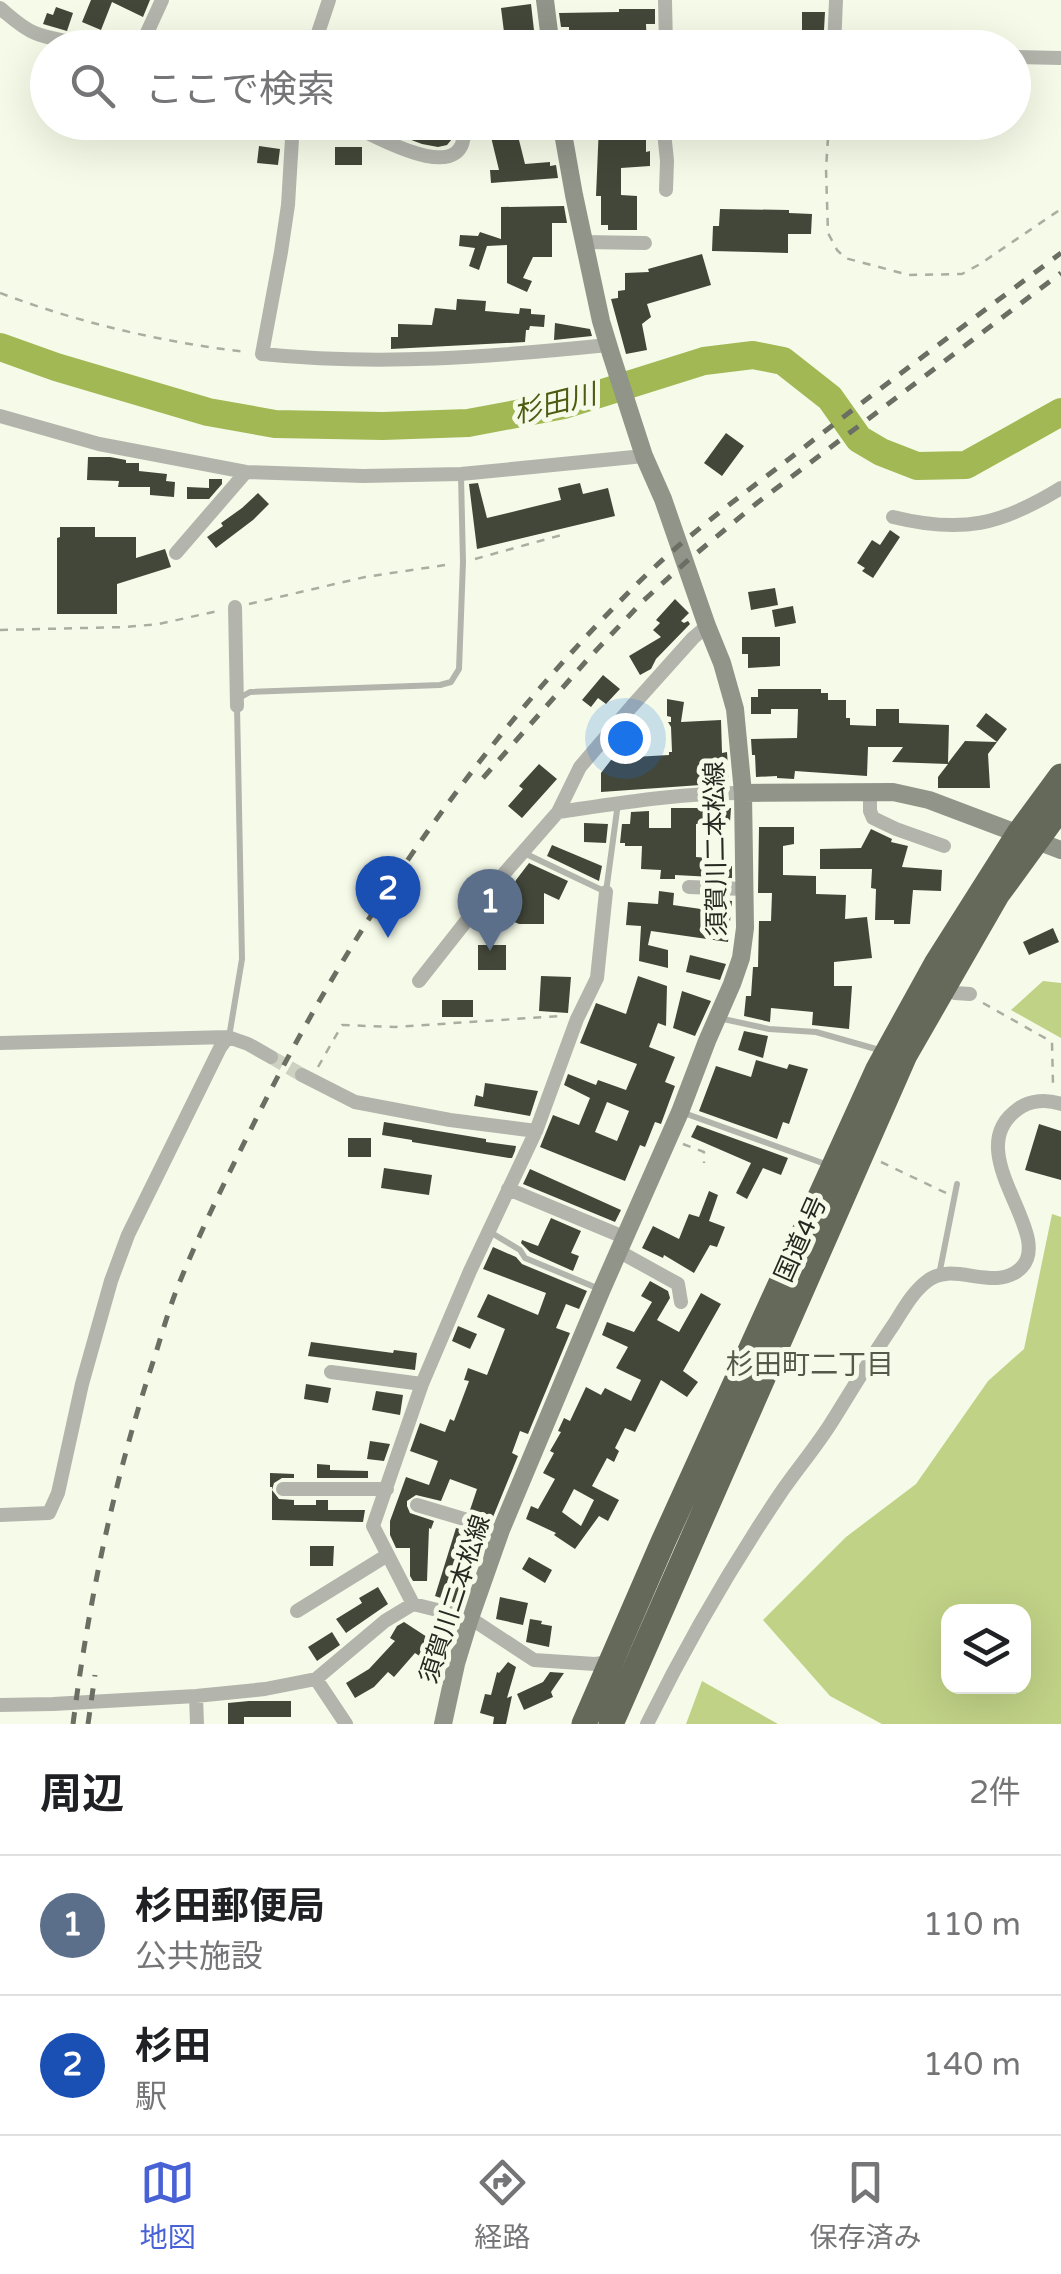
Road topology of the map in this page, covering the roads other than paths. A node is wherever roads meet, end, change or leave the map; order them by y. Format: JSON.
{"nodes":[{"id":1,"x":162,"y":0,"type":"edge"},
{"id":2,"x":328,"y":0,"type":"edge"},
{"id":3,"x":545,"y":0,"type":"edge"},
{"id":4,"x":665,"y":0,"type":"edge"},
{"id":5,"x":836,"y":0,"type":"edge"},
{"id":6,"x":0,"y":8,"type":"edge"},
{"id":7,"x":148,"y":30,"type":"edge"},
{"id":8,"x":319,"y":30,"type":"edge"},
{"id":9,"x":549,"y":30,"type":"edge"},
{"id":10,"x":664,"y":30,"type":"edge"},
{"id":11,"x":835,"y":30,"type":"edge"},
{"id":12,"x":30,"y":31,"type":"edge"},
{"id":13,"x":1031,"y":57,"type":"edge"},
{"id":14,"x":1061,"y":58,"type":"edge"},
{"id":15,"x":292,"y":140,"type":"edge"},
{"id":16,"x":383,"y":140,"type":"edge"},
{"id":17,"x":465,"y":140,"type":"edge"},
{"id":18,"x":564,"y":140,"type":"edge"},
{"id":19,"x":665,"y":140,"type":"edge"},
{"id":20,"x":666,"y":190,"type":"dead end"},
{"id":21,"x":584,"y":242,"type":"junction"},
{"id":22,"x":644,"y":242,"type":"dead end"},
{"id":23,"x":610,"y":350,"type":"junction"},
{"id":24,"x":0,"y":416,"type":"edge"},
{"id":25,"x":643,"y":452,"type":"junction"},
{"id":26,"x":246,"y":472,"type":"junction"},
{"id":27,"x":461,"y":474,"type":"junction"},
{"id":28,"x":1061,"y":488,"type":"edge"},
{"id":29,"x":893,"y":517,"type":"dead end"},
{"id":30,"x":176,"y":553,"type":"dead end"},
{"id":31,"x":235,"y":608,"type":"road end"},
{"id":32,"x":707,"y":626,"type":"junction"},
{"id":33,"x":237,"y":706,"type":"junction"},
{"id":34,"x":1061,"y":776,"type":"edge"},
{"id":35,"x":870,"y":792,"type":"junction"},
{"id":36,"x":742,"y":793,"type":"junction"},
{"id":37,"x":618,"y":803,"type":"junction"},
{"id":38,"x":1061,"y":807,"type":"edge"},
{"id":39,"x":558,"y":812,"type":"junction"},
{"id":40,"x":1027,"y":837,"type":"junction"},
{"id":41,"x":944,"y":846,"type":"dead end"},
{"id":42,"x":1061,"y":850,"type":"edge"},
{"id":43,"x":522,"y":853,"type":"junction"},
{"id":44,"x":689,"y":887,"type":"dead end"},
{"id":45,"x":744,"y":888,"type":"junction"},
{"id":46,"x":606,"y":892,"type":"junction"},
{"id":47,"x":418,"y":982,"type":"dead end"},
{"id":48,"x":718,"y":1018,"type":"junction"},
{"id":49,"x":228,"y":1037,"type":"junction"},
{"id":50,"x":0,"y":1043,"type":"edge"},
{"id":51,"x":887,"y":1052,"type":"junction"},
{"id":52,"x":271,"y":1057,"type":"tunnel mouth"},
{"id":53,"x":306,"y":1078,"type":"tunnel mouth"},
{"id":54,"x":1057,"y":1102,"type":"edge"},
{"id":55,"x":680,"y":1112,"type":"junction"},
{"id":56,"x":536,"y":1131,"type":"junction"},
{"id":57,"x":834,"y":1168,"type":"junction"},
{"id":58,"x":957,"y":1184,"type":"dead end"},
{"id":59,"x":508,"y":1189,"type":"junction"},
{"id":60,"x":489,"y":1232,"type":"junction"},
{"id":61,"x":623,"y":1245,"type":"junction"},
{"id":62,"x":939,"y":1275,"type":"junction"},
{"id":63,"x":602,"y":1290,"type":"junction"},
{"id":64,"x":681,"y":1302,"type":"dead end"},
{"id":65,"x":331,"y":1372,"type":"dead end"},
{"id":66,"x":422,"y":1384,"type":"junction"},
{"id":67,"x":283,"y":1489,"type":"dead end"},
{"id":68,"x":387,"y":1489,"type":"junction"},
{"id":69,"x":416,"y":1505,"type":"dead end"},
{"id":70,"x":0,"y":1515,"type":"edge"},
{"id":71,"x":502,"y":1530,"type":"junction"},
{"id":72,"x":386,"y":1556,"type":"junction"},
{"id":73,"x":413,"y":1604,"type":"junction"},
{"id":74,"x":297,"y":1612,"type":"dead end"},
{"id":75,"x":470,"y":1618,"type":"junction"},
{"id":76,"x":610,"y":1662,"type":"junction"},
{"id":77,"x":316,"y":1679,"type":"junction"},
{"id":78,"x":196,"y":1696,"type":"junction"},
{"id":79,"x":0,"y":1705,"type":"edge"},
{"id":80,"x":197,"y":1724,"type":"edge"},
{"id":81,"x":346,"y":1724,"type":"edge"},
{"id":82,"x":443,"y":1724,"type":"edge"},
{"id":83,"x":584,"y":1724,"type":"edge"},
{"id":84,"x":611,"y":1724,"type":"edge"},
{"id":85,"x":647,"y":1724,"type":"edge"}],
"edges":[{"from":1,"to":7,"type":"street"},
{"from":2,"to":8,"type":"street"},
{"from":3,"to":9,"type":"main road"},
{"from":4,"to":10,"type":"street"},
{"from":5,"to":11,"type":"street"},
{"from":6,"to":12,"type":"street"},
{"from":13,"to":14,"type":"street"},
{"from":15,"to":23,"type":"street"},
{"from":16,"to":17,"type":"street"},
{"from":18,"to":21,"type":"main road","name":"須賀川二本松線"},
{"from":19,"to":20,"type":"street"},
{"from":21,"to":22,"type":"street"},
{"from":21,"to":23,"type":"main road","name":"須賀川二本松線"},
{"from":23,"to":25,"type":"main road","name":"須賀川二本松線"},
{"from":24,"to":26,"type":"street"},
{"from":25,"to":27,"type":"street"},
{"from":25,"to":32,"type":"main road","name":"須賀川二本松線"},
{"from":26,"to":27,"type":"street"},
{"from":26,"to":30,"type":"street"},
{"from":27,"to":33,"type":"lane"},
{"from":28,"to":29,"type":"street"},
{"from":31,"to":33,"type":"street"},
{"from":32,"to":36,"type":"main road","name":"須賀川二本松線"},
{"from":32,"to":39,"type":"street"},
{"from":33,"to":49,"type":"lane"},
{"from":34,"to":40,"type":"highway","name":"国道4号"},
{"from":35,"to":36,"type":"main road"},
{"from":35,"to":40,"type":"main road"},
{"from":35,"to":41,"type":"street"},
{"from":36,"to":37,"type":"street"},
{"from":36,"to":45,"type":"main road","name":"須賀川二本松線"},
{"from":37,"to":39,"type":"street"},
{"from":37,"to":46,"type":"lane"},
{"from":38,"to":40,"type":"highway","name":"国道4号"},
{"from":39,"to":43,"type":"street"},
{"from":40,"to":42,"type":"main road"},
{"from":40,"to":51,"type":"highway","name":"国道4号"},
{"from":40,"to":84,"type":"highway","name":"国道4号"},
{"from":43,"to":46,"type":"lane"},
{"from":43,"to":47,"type":"street"},
{"from":44,"to":45,"type":"street"},
{"from":45,"to":48,"type":"main road","name":"須賀川二本松線"},
{"from":46,"to":56,"type":"street"},
{"from":48,"to":51,"type":"lane"},
{"from":48,"to":55,"type":"main road","name":"須賀川二本松線"},
{"from":49,"to":50,"type":"street"},
{"from":49,"to":52,"type":"street"},
{"from":49,"to":70,"type":"street"},
{"from":51,"to":57,"type":"highway","name":"国道4号"},
{"from":53,"to":56,"type":"street"},
{"from":54,"to":62,"type":"street"},
{"from":55,"to":57,"type":"lane"},
{"from":55,"to":61,"type":"main road","name":"須賀川二本松線"},
{"from":56,"to":59,"type":"street"},
{"from":57,"to":76,"type":"highway","name":"国道4号"},
{"from":58,"to":62,"type":"lane"},
{"from":59,"to":60,"type":"street"},
{"from":59,"to":61,"type":"street"},
{"from":60,"to":63,"type":"lane"},
{"from":60,"to":66,"type":"street"},
{"from":61,"to":63,"type":"main road","name":"須賀川二本松線"},
{"from":61,"to":64,"type":"street"},
{"from":62,"to":85,"type":"street"},
{"from":63,"to":71,"type":"main road","name":"須賀川二本松線"},
{"from":65,"to":66,"type":"street"},
{"from":66,"to":68,"type":"street"},
{"from":67,"to":68,"type":"street"},
{"from":68,"to":72,"type":"street"},
{"from":69,"to":71,"type":"street"},
{"from":71,"to":75,"type":"main road","name":"須賀川二本松線"},
{"from":72,"to":73,"type":"street"},
{"from":72,"to":74,"type":"street"},
{"from":73,"to":75,"type":"street"},
{"from":73,"to":77,"type":"street"},
{"from":75,"to":76,"type":"street"},
{"from":75,"to":82,"type":"main road","name":"須賀川二本松線"},
{"from":76,"to":83,"type":"highway","name":"国道4号"},
{"from":77,"to":78,"type":"street"},
{"from":77,"to":81,"type":"street"},
{"from":78,"to":79,"type":"street"},
{"from":78,"to":80,"type":"street"}]}
